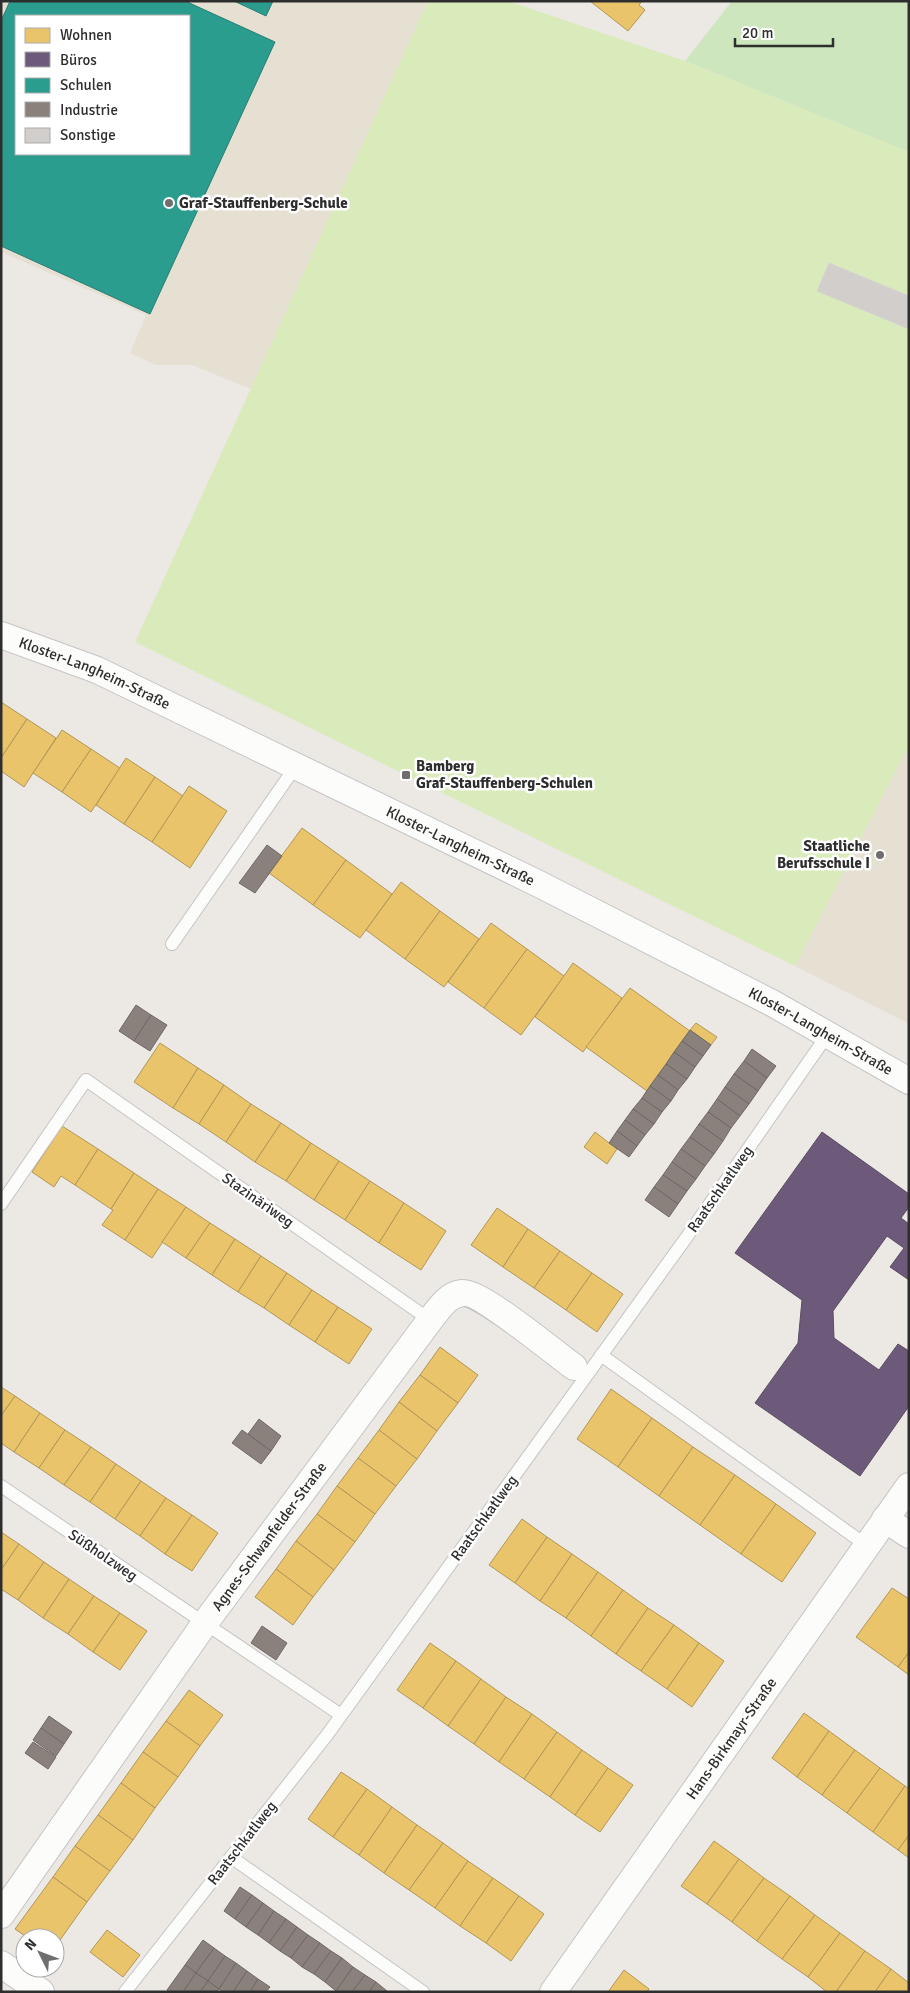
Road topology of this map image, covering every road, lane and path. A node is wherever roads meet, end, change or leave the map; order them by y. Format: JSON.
{"nodes":[{"id":1,"x":1,"y":635,"type":"edge"},
{"id":2,"x":296,"y":766,"type":"junction"},
{"id":3,"x":172,"y":944,"type":"dead end"},
{"id":4,"x":828,"y":1034,"type":"junction"},
{"id":5,"x":909,"y":1081,"type":"edge"},
{"id":6,"x":1,"y":1204,"type":"edge"},
{"id":7,"x":430,"y":1320,"type":"junction"},
{"id":8,"x":601,"y":1356,"type":"junction"},
{"id":9,"x":580,"y":1371,"type":"junction"},
{"id":10,"x":1,"y":1486,"type":"edge"},
{"id":11,"x":909,"y":1486,"type":"edge"},
{"id":12,"x":885,"y":1518,"type":"junction"},
{"id":13,"x":909,"y":1535,"type":"edge"},
{"id":14,"x":866,"y":1545,"type":"junction"},
{"id":15,"x":205,"y":1623,"type":"junction"},
{"id":16,"x":341,"y":1715,"type":"junction"},
{"id":17,"x":230,"y":1857,"type":"junction"},
{"id":18,"x":1,"y":1915,"type":"edge"},
{"id":19,"x":1,"y":1964,"type":"edge"},
{"id":20,"x":42,"y":1992,"type":"edge"},
{"id":21,"x":125,"y":1992,"type":"edge"},
{"id":22,"x":423,"y":1992,"type":"edge"},
{"id":23,"x":553,"y":1992,"type":"edge"}],
"edges":[{"from":1,"to":2,"type":"street","name":"Kloster-Langheim-Straße"},
{"from":2,"to":3,"type":"lane"},
{"from":2,"to":4,"type":"street","name":"Kloster-Langheim-Straße"},
{"from":4,"to":5,"type":"street","name":"Kloster-Langheim-Straße"},
{"from":4,"to":8,"type":"lane","name":"Raatschkatlweg"},
{"from":6,"to":7,"type":"lane","name":"Stazinäriweg"},
{"from":7,"to":9,"type":"street","name":"Agnes-Schwanfelder-Straße"},
{"from":7,"to":15,"type":"street","name":"Agnes-Schwanfelder-Straße"},
{"from":8,"to":9,"type":"lane","name":"Raatschkatlweg"},
{"from":8,"to":14,"type":"lane"},
{"from":9,"to":16,"type":"lane","name":"Raatschkatlweg"},
{"from":10,"to":15,"type":"lane","name":"Süßholzweg"},
{"from":11,"to":12,"type":"street","name":"Hans-Birkmayr-Straße"},
{"from":12,"to":13,"type":"street"},
{"from":12,"to":14,"type":"street","name":"Hans-Birkmayr-Straße"},
{"from":14,"to":23,"type":"street","name":"Hans-Birkmayr-Straße"},
{"from":15,"to":16,"type":"lane","name":"Süßholzweg"},
{"from":15,"to":18,"type":"street","name":"Agnes-Schwanfelder-Straße"},
{"from":16,"to":17,"type":"lane","name":"Raatschkatlweg"},
{"from":17,"to":21,"type":"lane","name":"Raatschkatlweg"},
{"from":17,"to":22,"type":"lane"},
{"from":19,"to":20,"type":"street"}]}
